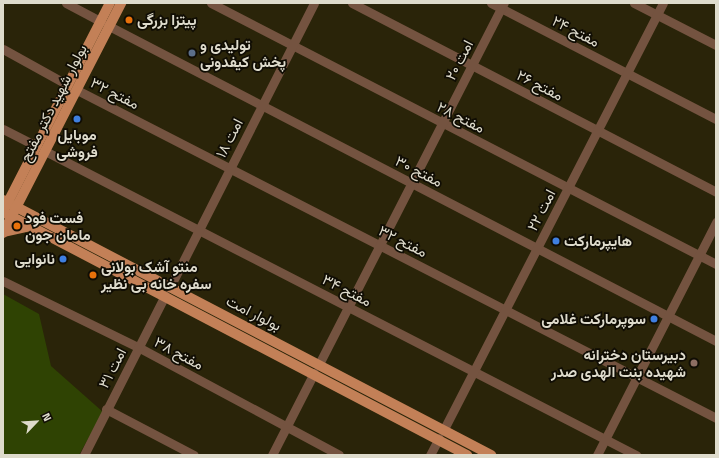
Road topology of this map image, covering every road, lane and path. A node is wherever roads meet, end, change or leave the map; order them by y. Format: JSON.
{"nodes":[{"id":1,"x":66,"y":3,"type":"edge"},
{"id":2,"x":110,"y":3,"type":"edge"},
{"id":3,"x":121,"y":3,"type":"edge"},
{"id":4,"x":211,"y":3,"type":"edge"},
{"id":5,"x":314,"y":3,"type":"edge"},
{"id":6,"x":352,"y":3,"type":"edge"},
{"id":7,"x":491,"y":3,"type":"edge"},
{"id":8,"x":634,"y":3,"type":"edge"},
{"id":9,"x":663,"y":3,"type":"edge"},
{"id":10,"x":503,"y":6,"type":"edge"},
{"id":11,"x":657,"y":15,"type":"junction"},
{"id":12,"x":105,"y":24,"type":"junction"},
{"id":13,"x":716,"y":44,"type":"edge"},
{"id":14,"x":292,"y":45,"type":"junction"},
{"id":15,"x":3,"y":49,"type":"edge"},
{"id":16,"x":472,"y":65,"type":"junction"},
{"id":17,"x":627,"y":73,"type":"junction"},
{"id":18,"x":73,"y":87,"type":"junction"},
{"id":19,"x":262,"y":105,"type":"junction"},
{"id":20,"x":716,"y":119,"type":"edge"},
{"id":21,"x":443,"y":123,"type":"junction"},
{"id":22,"x":3,"y":128,"type":"edge"},
{"id":23,"x":598,"y":130,"type":"junction"},
{"id":24,"x":41,"y":149,"type":"junction"},
{"id":25,"x":230,"y":168,"type":"junction"},
{"id":26,"x":412,"y":183,"type":"junction"},
{"id":27,"x":568,"y":188,"type":"junction"},
{"id":28,"x":716,"y":192,"type":"edge"},
{"id":29,"x":7,"y":209,"type":"edge"},
{"id":30,"x":716,"y":222,"type":"edge"},
{"id":31,"x":31,"y":226,"type":"junction"},
{"id":32,"x":199,"y":230,"type":"junction"},
{"id":33,"x":3,"y":233,"type":"edge"},
{"id":34,"x":380,"y":245,"type":"junction"},
{"id":35,"x":537,"y":248,"type":"junction"},
{"id":36,"x":699,"y":255,"type":"junction"},
{"id":37,"x":716,"y":264,"type":"edge"},
{"id":38,"x":3,"y":281,"type":"edge"},
{"id":39,"x":168,"y":291,"type":"junction"},
{"id":40,"x":348,"y":307,"type":"junction"},
{"id":41,"x":506,"y":310,"type":"junction"},
{"id":42,"x":668,"y":316,"type":"junction"},
{"id":43,"x":716,"y":341,"type":"edge"},
{"id":44,"x":138,"y":347,"type":"junction"},
{"id":45,"x":319,"y":364,"type":"junction"},
{"id":46,"x":474,"y":371,"type":"junction"},
{"id":47,"x":314,"y":373,"type":"junction"},
{"id":48,"x":637,"y":377,"type":"junction"},
{"id":49,"x":106,"y":409,"type":"junction"},
{"id":50,"x":716,"y":418,"type":"edge"},
{"id":51,"x":287,"y":427,"type":"junction"},
{"id":52,"x":444,"y":429,"type":"junction"},
{"id":53,"x":439,"y":438,"type":"junction"},
{"id":54,"x":605,"y":439,"type":"junction"},
{"id":55,"x":84,"y":455,"type":"edge"},
{"id":56,"x":194,"y":455,"type":"edge"},
{"id":57,"x":272,"y":455,"type":"edge"},
{"id":58,"x":340,"y":455,"type":"edge"},
{"id":59,"x":430,"y":455,"type":"edge"},
{"id":60,"x":467,"y":455,"type":"edge"},
{"id":61,"x":491,"y":455,"type":"edge"},
{"id":62,"x":597,"y":455,"type":"edge"},
{"id":63,"x":636,"y":455,"type":"edge"}],
"edges":[{"from":1,"to":12,"type":"street","name":"مفتح ۳۰"},
{"from":2,"to":12,"type":"main road","name":"بولوار شهید دکتر مفتح"},
{"from":3,"to":12,"type":"main road","name":"بولوار شهید دکتر مفتح"},
{"from":4,"to":14,"type":"street","name":"مفتح ۲۸"},
{"from":5,"to":14,"type":"street","name":"امت ۱۸"},
{"from":6,"to":16,"type":"street","name":"مفتح ۲۶"},
{"from":7,"to":10,"type":"street","name":"مفتح ۲۴"},
{"from":8,"to":11,"type":"street"},
{"from":9,"to":11,"type":"street","name":"امت ۲۲"},
{"from":10,"to":16,"type":"street","name":"امت ۲۰"},
{"from":10,"to":17,"type":"street","name":"مفتح ۲۴"},
{"from":11,"to":13,"type":"street"},
{"from":11,"to":17,"type":"street","name":"امت ۲۲"},
{"from":12,"to":18,"type":"main road","name":"بولوار شهید دکتر مفتح"},
{"from":12,"to":19,"type":"street","name":"مفتح ۳۰"},
{"from":14,"to":19,"type":"street","name":"امت ۱۸"},
{"from":14,"to":21,"type":"street","name":"مفتح ۲۸"},
{"from":15,"to":18,"type":"street","name":"مفتح ۳۲"},
{"from":16,"to":21,"type":"street","name":"امت ۲۰"},
{"from":16,"to":23,"type":"street","name":"مفتح ۲۶"},
{"from":17,"to":20,"type":"street","name":"مفتح ۲۴"},
{"from":17,"to":23,"type":"street","name":"امت ۲۲"},
{"from":18,"to":24,"type":"main road","name":"بولوار شهید دکتر مفتح"},
{"from":18,"to":25,"type":"street","name":"مفتح ۳۲"},
{"from":19,"to":25,"type":"street","name":"امت ۱۸"},
{"from":19,"to":26,"type":"street","name":"مفتح ۳۰"},
{"from":21,"to":26,"type":"street","name":"امت ۲۰"},
{"from":21,"to":27,"type":"street","name":"مفتح ۲۸"},
{"from":22,"to":24,"type":"street","name":"مفتح ۳۴"},
{"from":23,"to":27,"type":"street","name":"امت ۲۲"},
{"from":23,"to":28,"type":"street","name":"مفتح ۲۶"},
{"from":24,"to":29,"type":"main road","name":"بولوار شهید دکتر مفتح"},
{"from":24,"to":32,"type":"street","name":"مفتح ۳۴"},
{"from":25,"to":32,"type":"street","name":"امت ۱۸"},
{"from":25,"to":34,"type":"street","name":"مفتح ۳۲"},
{"from":26,"to":34,"type":"street","name":"امت ۲۰"},
{"from":26,"to":35,"type":"street","name":"مفتح ۳۰"},
{"from":27,"to":35,"type":"street","name":"امت ۲۲"},
{"from":27,"to":36,"type":"street","name":"مفتح ۲۸"},
{"from":29,"to":31,"type":"main road","name":"بولوار امت"},
{"from":29,"to":33,"type":"main road","name":"بولوار شهید دکتر مفتح"},
{"from":29,"to":39,"type":"main road","name":"بولوار امت"},
{"from":30,"to":36,"type":"street"},
{"from":31,"to":33,"type":"main road"},
{"from":31,"to":39,"type":"main road","name":"بولوار امت"},
{"from":32,"to":39,"type":"street","name":"امت ۱۸"},
{"from":32,"to":40,"type":"street","name":"مفتح ۳۴"},
{"from":34,"to":40,"type":"street","name":"امت ۲۰"},
{"from":34,"to":41,"type":"street","name":"مفتح ۳۲"},
{"from":35,"to":41,"type":"street","name":"امت ۲۲"},
{"from":35,"to":42,"type":"street","name":"مفتح ۳۰"},
{"from":36,"to":37,"type":"street","name":"مفتح ۲۸"},
{"from":36,"to":42,"type":"street"},
{"from":38,"to":44,"type":"street","name":"مفتح ۳۸"},
{"from":39,"to":44,"type":"street","name":"امت ۳۱"},
{"from":39,"to":45,"type":"main road","name":"بولوار امت"},
{"from":39,"to":47,"type":"main road","name":"بولوار امت"},
{"from":40,"to":45,"type":"street","name":"امت ۲۰"},
{"from":40,"to":46,"type":"street","name":"مفتح ۳۴"},
{"from":41,"to":46,"type":"street","name":"امت ۲۲"},
{"from":41,"to":48,"type":"street","name":"مفتح ۳۲"},
{"from":42,"to":43,"type":"street","name":"مفتح ۳۰"},
{"from":42,"to":48,"type":"street"},
{"from":44,"to":49,"type":"street","name":"امت ۳۱"},
{"from":44,"to":51,"type":"street","name":"مفتح ۳۸"},
{"from":45,"to":52,"type":"main road","name":"بولوار امت"},
{"from":46,"to":52,"type":"street","name":"امت ۲۲"},
{"from":46,"to":54,"type":"street","name":"مفتح ۳۴"},
{"from":47,"to":51,"type":"street"},
{"from":47,"to":53,"type":"main road","name":"بولوار امت"},
{"from":48,"to":50,"type":"street","name":"مفتح ۳۲"},
{"from":48,"to":54,"type":"street"},
{"from":49,"to":55,"type":"street","name":"امت ۳۱"},
{"from":49,"to":56,"type":"street"},
{"from":51,"to":57,"type":"street"},
{"from":51,"to":58,"type":"street","name":"مفتح ۳۸"},
{"from":52,"to":61,"type":"main road","name":"بولوار امت"},
{"from":53,"to":59,"type":"street"},
{"from":53,"to":60,"type":"main road","name":"بولوار امت"},
{"from":54,"to":62,"type":"street"},
{"from":54,"to":63,"type":"street","name":"مفتح ۳۴"}]}
